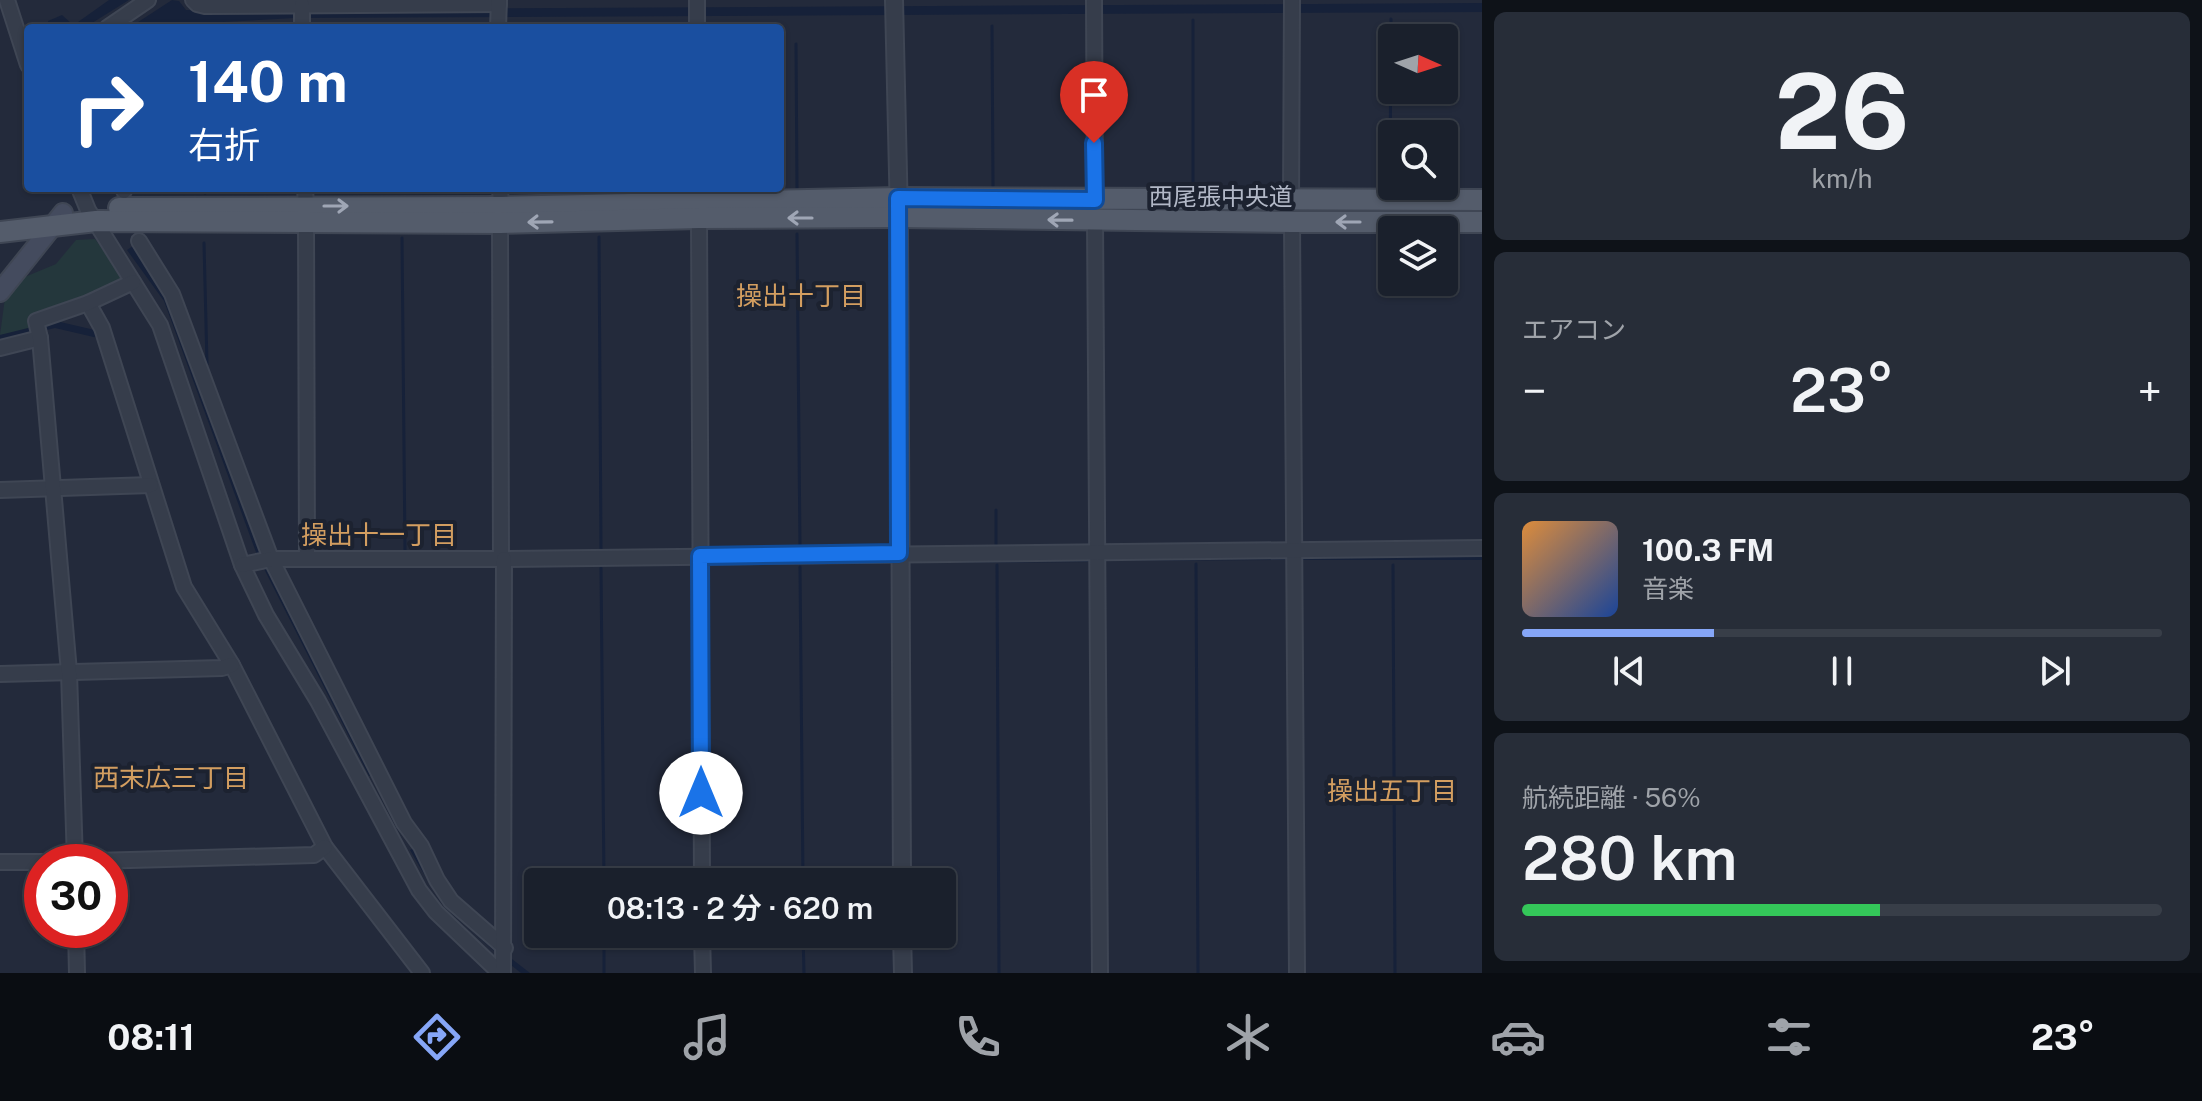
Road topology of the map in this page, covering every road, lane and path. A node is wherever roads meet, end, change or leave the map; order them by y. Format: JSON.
{"nodes":[{"id":1,"x":7,"y":0,"type":"edge"},
{"id":2,"x":148,"y":0,"type":"edge"},
{"id":3,"x":193,"y":0,"type":"edge"},
{"id":4,"x":894,"y":0,"type":"edge"},
{"id":5,"x":1094,"y":0,"type":"edge"},
{"id":6,"x":1292,"y":0,"type":"edge"},
{"id":7,"x":499,"y":2,"type":"edge"},
{"id":8,"x":697,"y":2,"type":"edge"},
{"id":9,"x":302,"y":7,"type":"junction"},
{"id":10,"x":113,"y":24,"type":"edge"},
{"id":11,"x":302,"y":24,"type":"edge"},
{"id":12,"x":498,"y":24,"type":"edge"},
{"id":13,"x":697,"y":24,"type":"edge"},
{"id":14,"x":24,"y":53,"type":"edge"},
{"id":15,"x":81,"y":192,"type":"edge"},
{"id":16,"x":1291,"y":200,"type":"junction"},
{"id":17,"x":1482,"y":200,"type":"edge"},
{"id":18,"x":699,"y":202,"type":"edge"},
{"id":19,"x":306,"y":205,"type":"edge"},
{"id":20,"x":500,"y":206,"type":"edge"},
{"id":21,"x":898,"y":208,"type":"junction"},
{"id":22,"x":1095,"y":210,"type":"junction"},
{"id":23,"x":92,"y":215,"type":"junction"},
{"id":24,"x":0,"y":218,"type":"edge"},
{"id":25,"x":57,"y":219,"type":"junction"},
{"id":26,"x":1292,"y":222,"type":"junction"},
{"id":27,"x":1482,"y":222,"type":"edge"},
{"id":28,"x":0,"y":232,"type":"edge"},
{"id":29,"x":139,"y":241,"type":"dead end"},
{"id":30,"x":133,"y":282,"type":"junction"},
{"id":31,"x":0,"y":292,"type":"edge"},
{"id":32,"x":88,"y":303,"type":"junction"},
{"id":33,"x":40,"y":338,"type":"junction"},
{"id":34,"x":0,"y":348,"type":"edge"},
{"id":35,"x":146,"y":486,"type":"junction"},
{"id":36,"x":52,"y":489,"type":"junction"},
{"id":37,"x":0,"y":490,"type":"edge"},
{"id":38,"x":1482,"y":548,"type":"edge"},
{"id":39,"x":1294,"y":549,"type":"junction"},
{"id":40,"x":1097,"y":551,"type":"junction"},
{"id":41,"x":899,"y":553,"type":"junction"},
{"id":42,"x":700,"y":556,"type":"junction"},
{"id":43,"x":502,"y":558,"type":"junction"},
{"id":44,"x":307,"y":559,"type":"junction"},
{"id":45,"x":256,"y":562,"type":"junction"},
{"id":46,"x":227,"y":667,"type":"junction"},
{"id":47,"x":69,"y":672,"type":"junction"},
{"id":48,"x":0,"y":674,"type":"edge"},
{"id":49,"x":74,"y":844,"type":"edge"},
{"id":50,"x":320,"y":851,"type":"junction"},
{"id":51,"x":128,"y":860,"type":"edge"},
{"id":52,"x":0,"y":862,"type":"edge"},
{"id":53,"x":24,"y":862,"type":"edge"},
{"id":54,"x":702,"y":868,"type":"edge"},
{"id":55,"x":902,"y":868,"type":"edge"},
{"id":56,"x":422,"y":872,"type":"junction"},
{"id":57,"x":76,"y":948,"type":"edge"},
{"id":58,"x":702,"y":948,"type":"edge"},
{"id":59,"x":902,"y":948,"type":"edge"},
{"id":60,"x":503,"y":964,"type":"edge"},
{"id":61,"x":77,"y":973,"type":"edge"},
{"id":62,"x":422,"y":973,"type":"edge"},
{"id":63,"x":703,"y":973,"type":"edge"},
{"id":64,"x":903,"y":973,"type":"edge"},
{"id":65,"x":1100,"y":973,"type":"edge"},
{"id":66,"x":1297,"y":973,"type":"edge"}],
"edges":[{"from":1,"to":14,"type":"street"},
{"from":2,"to":10,"type":"street"},
{"from":3,"to":9,"type":"street"},
{"from":4,"to":21,"type":"street"},
{"from":5,"to":22,"type":"street"},
{"from":6,"to":16,"type":"street"},
{"from":7,"to":9,"type":"street"},
{"from":7,"to":12,"type":"street"},
{"from":8,"to":13,"type":"street"},
{"from":9,"to":11,"type":"street"},
{"from":15,"to":23,"type":"street"},
{"from":16,"to":17,"type":"main road","name":"西尾張中央道"},
{"from":16,"to":22,"type":"main road","name":"西尾張中央道"},
{"from":18,"to":20,"type":"main road","name":"西尾張中央道"},
{"from":18,"to":21,"type":"main road","name":"西尾張中央道"},
{"from":18,"to":42,"type":"street"},
{"from":19,"to":20,"type":"main road","name":"西尾張中央道"},
{"from":19,"to":23,"type":"main road","name":"西尾張中央道"},
{"from":19,"to":44,"type":"street"},
{"from":20,"to":43,"type":"street"},
{"from":21,"to":22,"type":"main road","name":"西尾張中央道"},
{"from":21,"to":41,"type":"street"},
{"from":22,"to":26,"type":"main road","name":"西尾張中央道"},
{"from":22,"to":40,"type":"street"},
{"from":23,"to":25,"type":"main road","name":"西尾張中央道"},
{"from":23,"to":30,"type":"street"},
{"from":24,"to":25,"type":"main road","name":"西尾張中央道"},
{"from":25,"to":28,"type":"main road","name":"西尾張中央道"},
{"from":25,"to":31,"type":"main road"},
{"from":27,"to":26,"type":"main road","name":"西尾張中央道","one_way":true},
{"from":26,"to":39,"type":"street"},
{"from":29,"to":45,"type":"street"},
{"from":30,"to":32,"type":"street"},
{"from":30,"to":45,"type":"street"},
{"from":32,"to":33,"type":"street"},
{"from":32,"to":35,"type":"street"},
{"from":33,"to":34,"type":"street"},
{"from":33,"to":36,"type":"street"},
{"from":35,"to":36,"type":"street"},
{"from":35,"to":46,"type":"street"},
{"from":36,"to":37,"type":"street"},
{"from":36,"to":47,"type":"street"},
{"from":38,"to":39,"type":"street"},
{"from":39,"to":40,"type":"street"},
{"from":39,"to":66,"type":"street"},
{"from":40,"to":41,"type":"street"},
{"from":40,"to":65,"type":"street"},
{"from":41,"to":42,"type":"street"},
{"from":41,"to":55,"type":"street"},
{"from":42,"to":43,"type":"street"},
{"from":42,"to":54,"type":"street"},
{"from":43,"to":44,"type":"street"},
{"from":43,"to":60,"type":"street"},
{"from":44,"to":45,"type":"street"},
{"from":45,"to":56,"type":"street"},
{"from":45,"to":56,"type":"street"},
{"from":46,"to":47,"type":"street"},
{"from":46,"to":50,"type":"street"},
{"from":47,"to":48,"type":"street"},
{"from":47,"to":49,"type":"street"},
{"from":50,"to":51,"type":"street"},
{"from":50,"to":62,"type":"street"},
{"from":52,"to":53,"type":"street"},
{"from":56,"to":60,"type":"street"},
{"from":56,"to":60,"type":"street"},
{"from":57,"to":61,"type":"street"},
{"from":58,"to":63,"type":"street"},
{"from":59,"to":64,"type":"street"}]}
